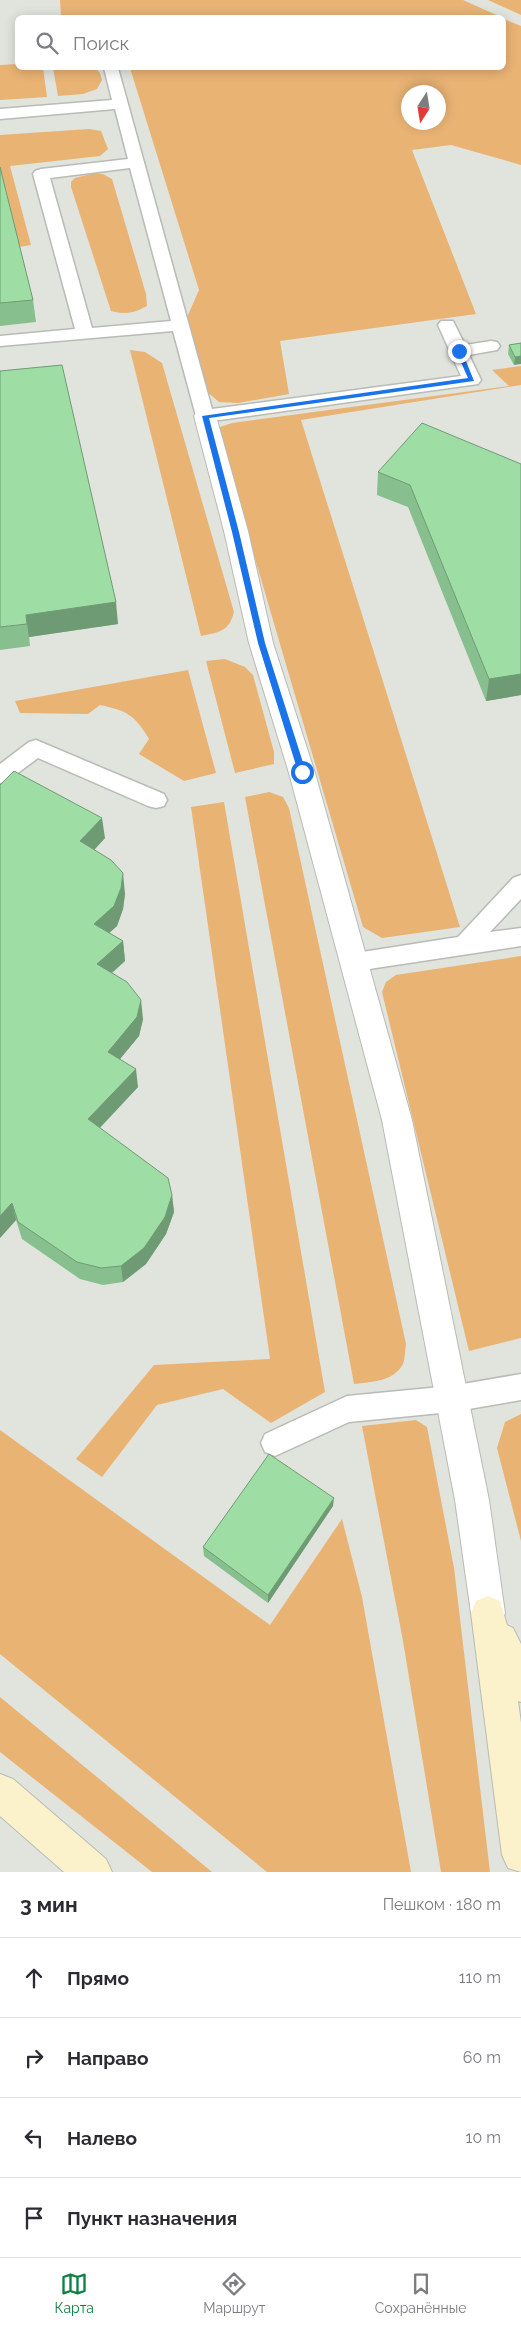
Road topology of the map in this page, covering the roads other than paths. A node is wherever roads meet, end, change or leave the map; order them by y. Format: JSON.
{"nodes":[{"id":1,"x":112,"y":70,"type":"edge"},
{"id":2,"x":121,"y":104,"type":"junction"},
{"id":3,"x":0,"y":114,"type":"edge"},
{"id":4,"x":137,"y":163,"type":"junction"},
{"id":5,"x":181,"y":325,"type":"junction"},
{"id":6,"x":447,"y":325,"type":"dead end"},
{"id":7,"x":85,"y":334,"type":"junction"},
{"id":8,"x":0,"y":341,"type":"edge"},
{"id":9,"x":491,"y":346,"type":"dead end"},
{"id":10,"x":459,"y":351,"type":"junction"},
{"id":11,"x":206,"y":416,"type":"junction"},
{"id":12,"x":0,"y":775,"type":"edge"},
{"id":13,"x":156,"y":800,"type":"dead end"},
{"id":14,"x":521,"y":884,"type":"edge"},
{"id":15,"x":521,"y":937,"type":"edge"},
{"id":16,"x":464,"y":946,"type":"junction"},
{"id":17,"x":356,"y":962,"type":"junction"},
{"id":18,"x":521,"y":1386,"type":"edge"},
{"id":19,"x":451,"y":1399,"type":"junction"},
{"id":20,"x":275,"y":1443,"type":"dead end"},
{"id":21,"x":488,"y":1613,"type":"junction"},
{"id":22,"x":521,"y":1684,"type":"edge"},
{"id":23,"x":0,"y":1792,"type":"edge"},
{"id":24,"x":521,"y":1855,"type":"edge"},
{"id":25,"x":93,"y":1872,"type":"edge"}],
"edges":[{"from":1,"to":2,"type":"lane"},
{"from":2,"to":3,"type":"lane"},
{"from":2,"to":4,"type":"lane"},
{"from":4,"to":5,"type":"lane"},
{"from":4,"to":7,"type":"lane"},
{"from":5,"to":7,"type":"lane"},
{"from":5,"to":11,"type":"lane"},
{"from":6,"to":10,"type":"lane"},
{"from":7,"to":8,"type":"lane"},
{"from":9,"to":10,"type":"lane"},
{"from":10,"to":11,"type":"lane"},
{"from":11,"to":17,"type":"street"},
{"from":12,"to":13,"type":"lane"},
{"from":14,"to":16,"type":"lane"},
{"from":15,"to":16,"type":"lane"},
{"from":16,"to":17,"type":"lane"},
{"from":17,"to":19,"type":"street"},
{"from":18,"to":19,"type":"lane"},
{"from":19,"to":20,"type":"lane"},
{"from":19,"to":21,"type":"street"},
{"from":21,"to":22,"type":"main road"},
{"from":21,"to":24,"type":"main road"},
{"from":23,"to":25,"type":"main road"}]}
